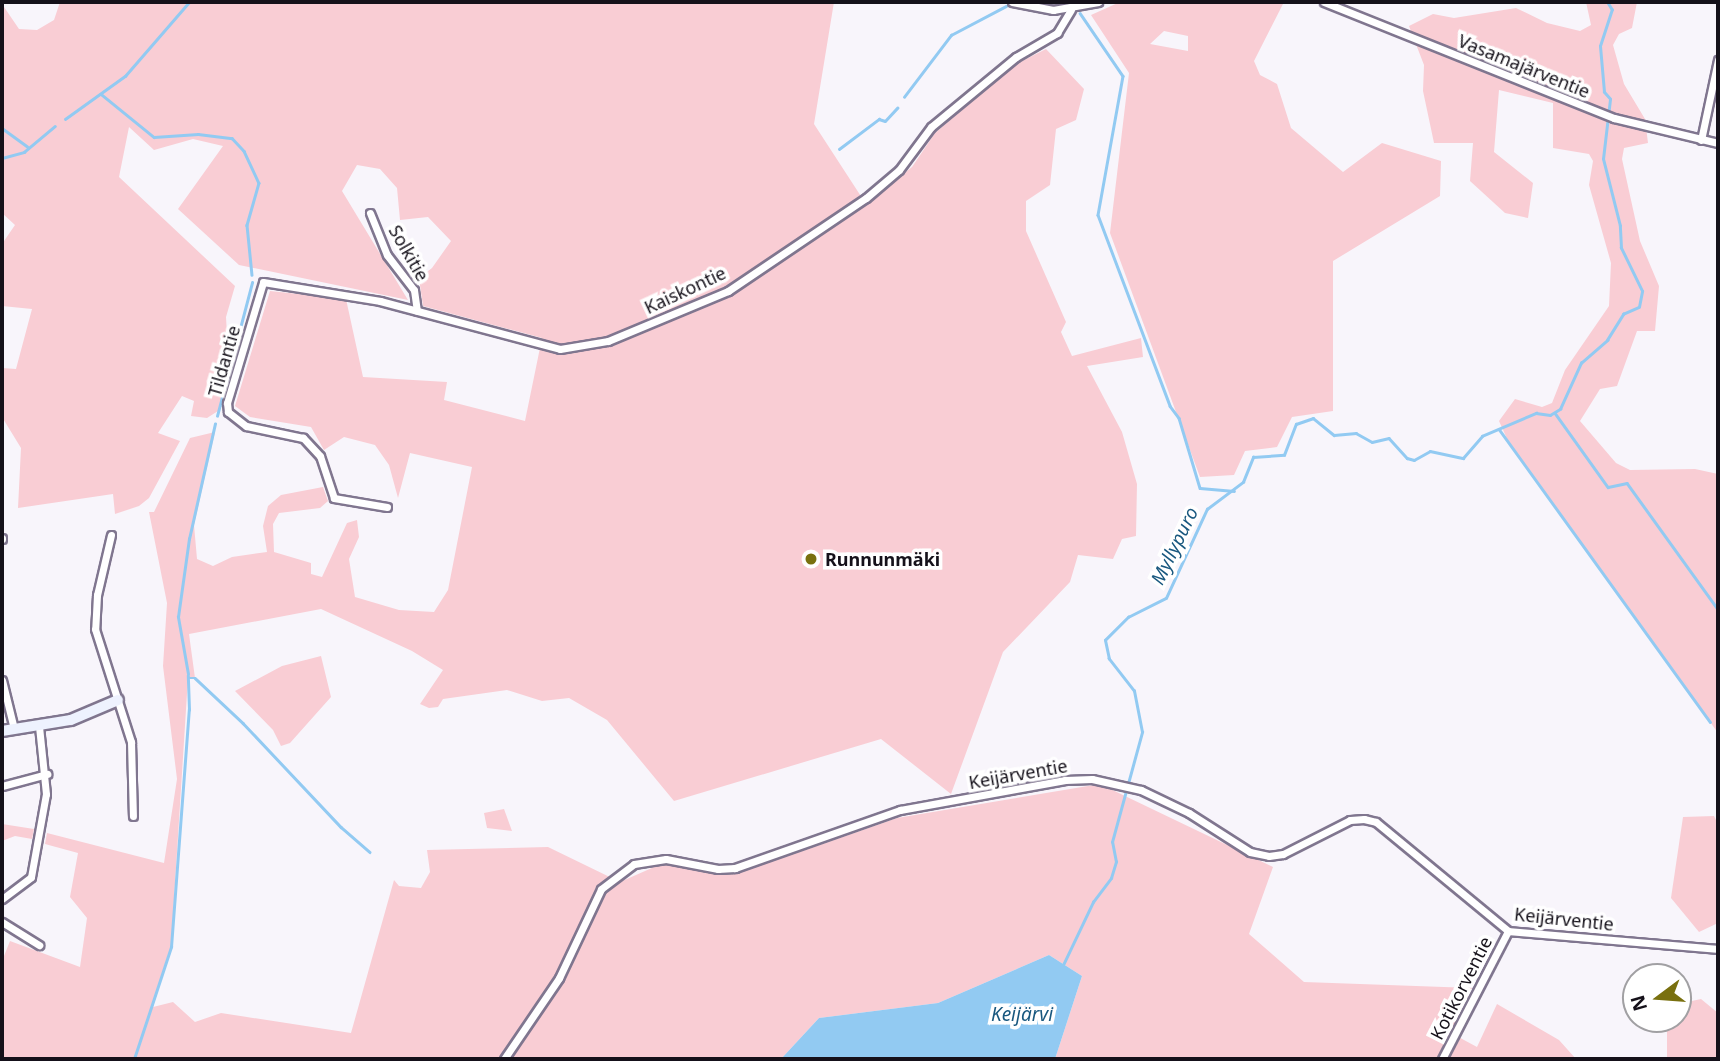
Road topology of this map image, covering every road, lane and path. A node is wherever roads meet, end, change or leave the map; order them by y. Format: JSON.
{"nodes":[{"id":1,"x":1012,"y":2,"type":"edge"},
{"id":2,"x":1098,"y":2,"type":"edge"},
{"id":3,"x":1324,"y":2,"type":"edge"},
{"id":4,"x":1071,"y":10,"type":"junction"},
{"id":5,"x":1718,"y":60,"type":"edge"},
{"id":6,"x":1701,"y":140,"type":"junction"},
{"id":7,"x":1718,"y":143,"type":"edge"},
{"id":8,"x":370,"y":213,"type":"dead end"},
{"id":9,"x":263,"y":282,"type":"joint"},
{"id":10,"x":417,"y":311,"type":"junction"},
{"id":11,"x":387,"y":507,"type":"dead end"},
{"id":12,"x":111,"y":535,"type":"dead end"},
{"id":13,"x":2,"y":680,"type":"edge"},
{"id":14,"x":118,"y":701,"type":"junction"},
{"id":15,"x":38,"y":726,"type":"junction"},
{"id":16,"x":14,"y":729,"type":"junction"},
{"id":17,"x":2,"y":731,"type":"edge"},
{"id":18,"x":47,"y":774,"type":"junction"},
{"id":19,"x":2,"y":786,"type":"edge"},
{"id":20,"x":133,"y":816,"type":"dead end"},
{"id":21,"x":2,"y":899,"type":"edge"},
{"id":22,"x":2,"y":922,"type":"edge"},
{"id":23,"x":1508,"y":931,"type":"junction"},
{"id":24,"x":39,"y":945,"type":"dead end"},
{"id":25,"x":1718,"y":949,"type":"edge"},
{"id":26,"x":504,"y":1059,"type":"edge"},
{"id":27,"x":1442,"y":1059,"type":"edge"}],
"edges":[{"from":1,"to":4,"type":"street"},
{"from":2,"to":4,"type":"street"},
{"from":3,"to":6,"type":"street","name":"Vasamajärventie"},
{"from":4,"to":10,"type":"street","name":"Kaiskontie"},
{"from":5,"to":6,"type":"street"},
{"from":6,"to":7,"type":"street","name":"Vasamajärventie"},
{"from":8,"to":10,"type":"street","name":"Solkitie"},
{"from":9,"to":10,"type":"street","name":"Kaiskontie"},
{"from":9,"to":11,"type":"street","name":"Tildantie"},
{"from":12,"to":14,"type":"street"},
{"from":13,"to":16,"type":"street"},
{"from":14,"to":15,"type":"street"},
{"from":14,"to":20,"type":"street"},
{"from":15,"to":16,"type":"street"},
{"from":15,"to":18,"type":"street"},
{"from":16,"to":17,"type":"street"},
{"from":18,"to":19,"type":"street"},
{"from":18,"to":21,"type":"street"},
{"from":22,"to":24,"type":"street"},
{"from":23,"to":25,"type":"street","name":"Keijärventie"},
{"from":23,"to":26,"type":"street","name":"Keijärventie"},
{"from":23,"to":27,"type":"street","name":"Kotikorventie"}]}
